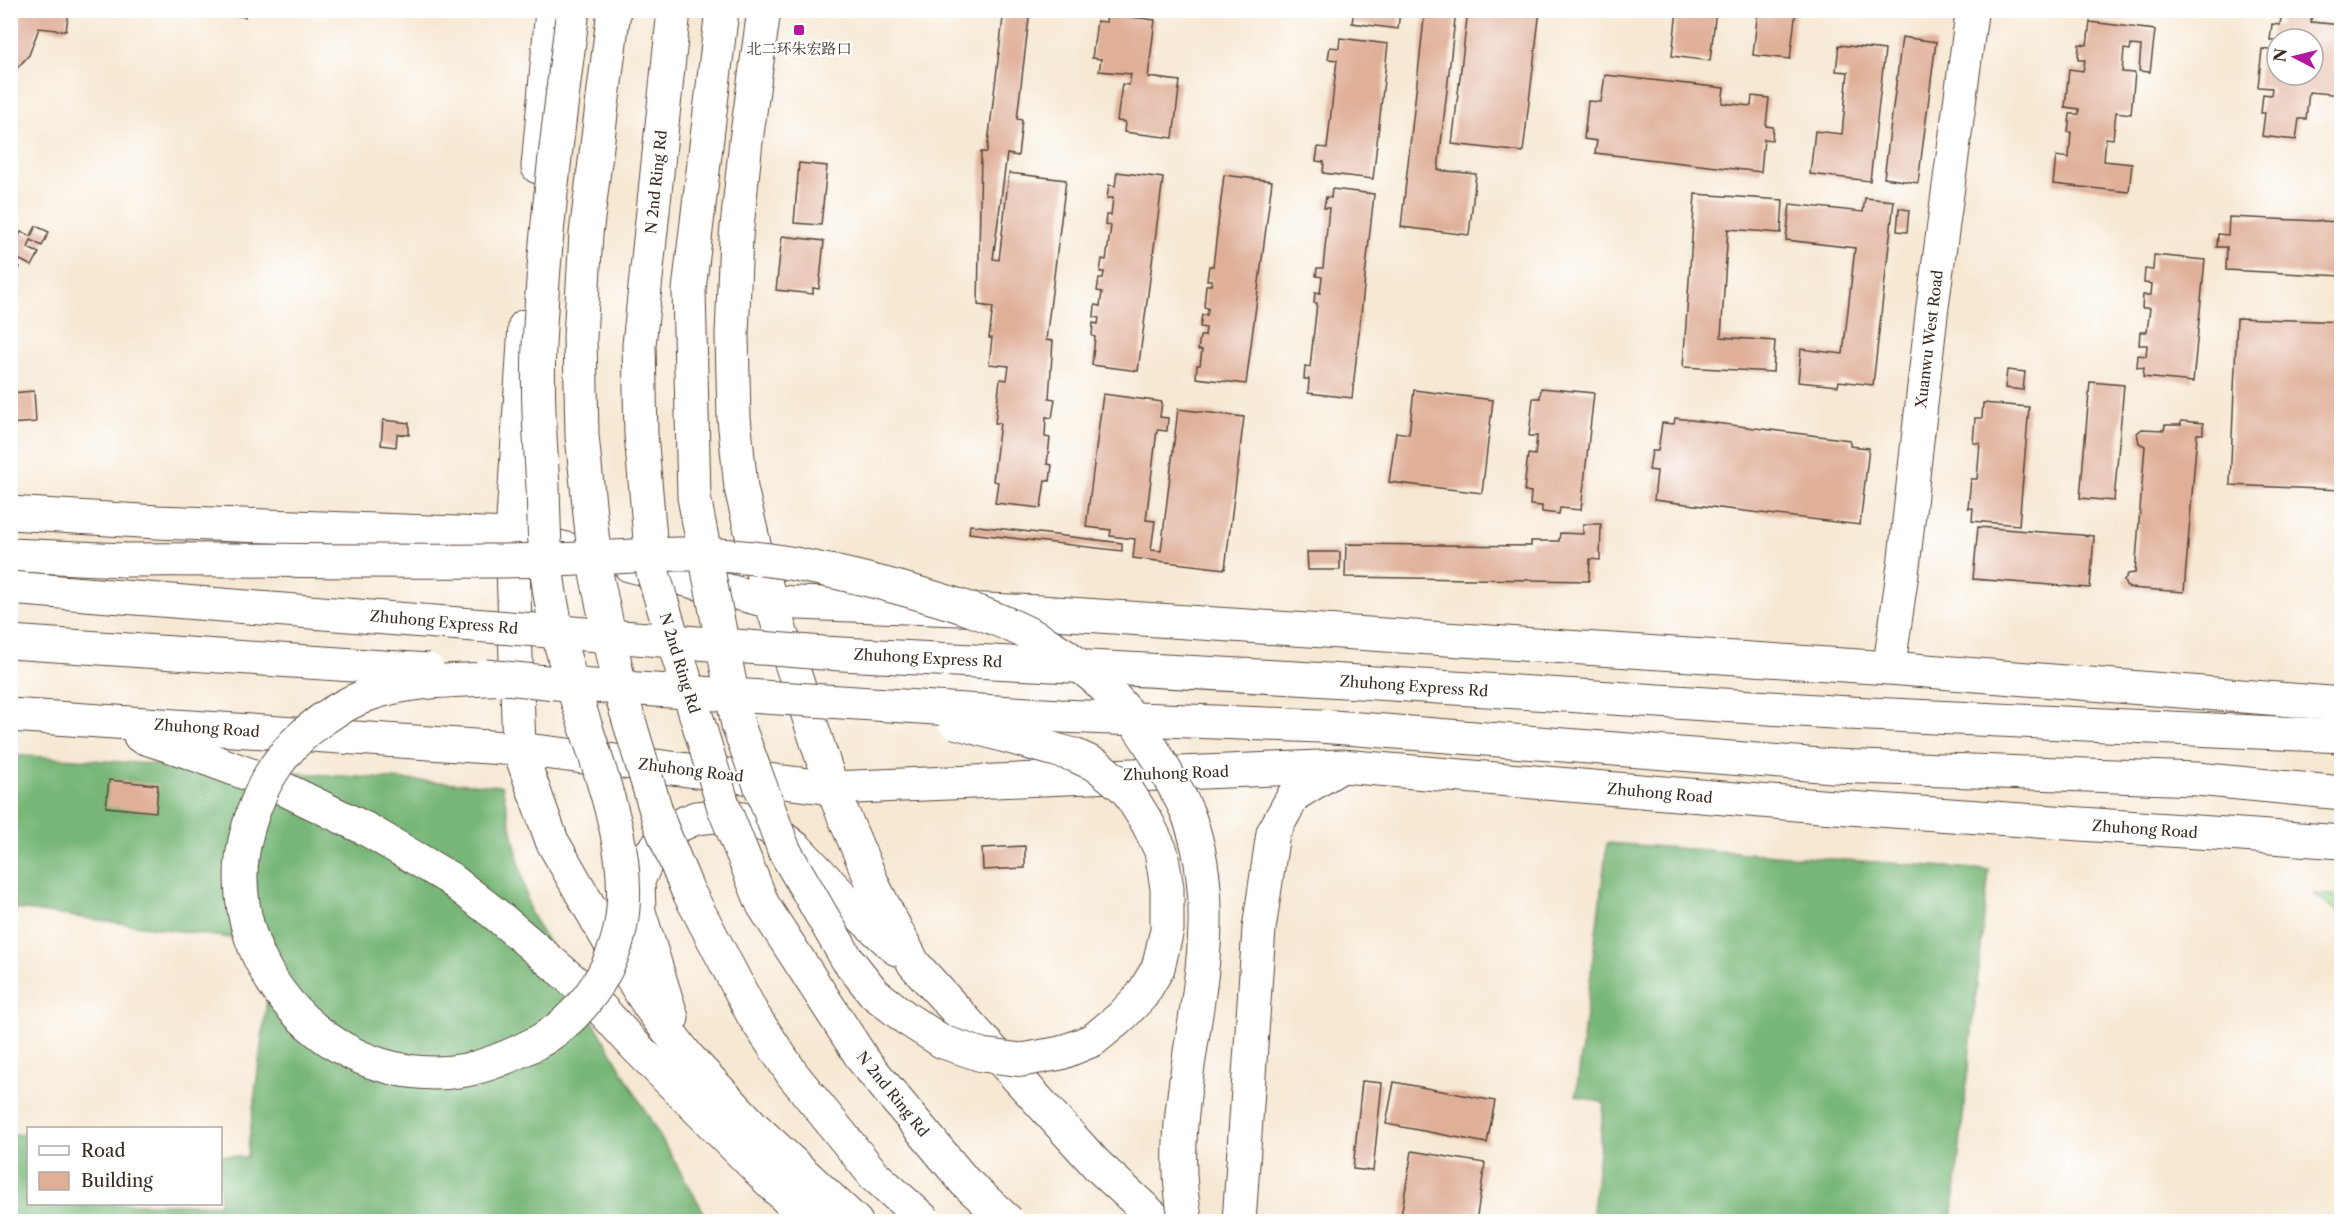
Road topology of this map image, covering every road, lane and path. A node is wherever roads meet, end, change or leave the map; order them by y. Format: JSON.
{"nodes":[{"id":1,"x":552,"y":10,"type":"edge"},
{"id":2,"x":573,"y":10,"type":"edge"},
{"id":3,"x":614,"y":10,"type":"edge"},
{"id":4,"x":674,"y":10,"type":"edge"},
{"id":5,"x":722,"y":10,"type":"edge"},
{"id":6,"x":764,"y":10,"type":"edge"},
{"id":7,"x":1972,"y":10,"type":"edge"},
{"id":8,"x":10,"y":513,"type":"edge"},
{"id":9,"x":512,"y":535,"type":"junction"},
{"id":10,"x":10,"y":555,"type":"edge"},
{"id":11,"x":10,"y":588,"type":"edge"},
{"id":12,"x":771,"y":602,"type":"junction"},
{"id":13,"x":10,"y":642,"type":"edge"},
{"id":14,"x":1889,"y":668,"type":"junction"},
{"id":15,"x":506,"y":678,"type":"junction"},
{"id":16,"x":2342,"y":704,"type":"edge"},
{"id":17,"x":901,"y":706,"type":"junction"},
{"id":18,"x":10,"y":715,"type":"edge"},
{"id":19,"x":90,"y":720,"type":"junction"},
{"id":20,"x":2342,"y":736,"type":"edge"},
{"id":21,"x":519,"y":749,"type":"junction"},
{"id":22,"x":1342,"y":766,"type":"junction"},
{"id":23,"x":832,"y":788,"type":"junction"},
{"id":24,"x":2342,"y":794,"type":"edge"},
{"id":25,"x":2342,"y":842,"type":"edge"},
{"id":26,"x":914,"y":964,"type":"junction"},
{"id":27,"x":687,"y":1056,"type":"junction"},
{"id":28,"x":726,"y":1137,"type":"junction"},
{"id":29,"x":809,"y":1178,"type":"junction"},
{"id":30,"x":810,"y":1221,"type":"edge"},
{"id":31,"x":856,"y":1221,"type":"edge"},
{"id":32,"x":926,"y":1221,"type":"edge"},
{"id":33,"x":1009,"y":1221,"type":"edge"},
{"id":34,"x":1159,"y":1221,"type":"edge"},
{"id":35,"x":1186,"y":1221,"type":"edge"},
{"id":36,"x":1239,"y":1221,"type":"edge"}],
"edges":[{"from":1,"to":9,"type":"main road"},
{"from":2,"to":15,"type":"main road","bridge":true},
{"from":3,"to":32,"type":"main road","bridge":true},
{"from":4,"to":33,"type":"main road","name":"N 2nd Ring Rd","bridge":true},
{"from":5,"to":17,"type":"main road","bridge":true},
{"from":6,"to":12,"type":"main road"},
{"from":7,"to":14,"type":"street","name":"Xuanwu West Road"},
{"from":8,"to":9,"type":"main road"},
{"from":9,"to":12,"type":"main road"},
{"from":9,"to":21,"type":"main road"},
{"from":10,"to":35,"type":"main road","bridge":true},
{"from":11,"to":20,"type":"main road","name":"Zhuhong Express Rd","bridge":true},
{"from":12,"to":14,"type":"main road"},
{"from":12,"to":23,"type":"main road"},
{"from":13,"to":15,"type":"main road","bridge":true},
{"from":14,"to":16,"type":"main road"},
{"from":15,"to":17,"type":"main road","bridge":true},
{"from":17,"to":24,"type":"main road","bridge":true},
{"from":18,"to":19,"type":"main road","name":"Zhuhong Road"},
{"from":19,"to":21,"type":"main road","name":"Zhuhong Road"},
{"from":19,"to":28,"type":"main road"},
{"from":21,"to":23,"type":"main road","name":"Zhuhong Road"},
{"from":21,"to":27,"type":"main road"},
{"from":22,"to":23,"type":"main road","name":"Zhuhong Road"},
{"from":22,"to":25,"type":"main road","name":"Zhuhong Road"},
{"from":22,"to":36,"type":"main road"},
{"from":23,"to":26,"type":"main road"},
{"from":26,"to":27,"type":"main road"},
{"from":26,"to":34,"type":"main road"},
{"from":27,"to":28,"type":"main road"},
{"from":27,"to":29,"type":"main road"},
{"from":28,"to":29,"type":"main road"},
{"from":28,"to":30,"type":"main road"},
{"from":29,"to":31,"type":"main road"}]}
